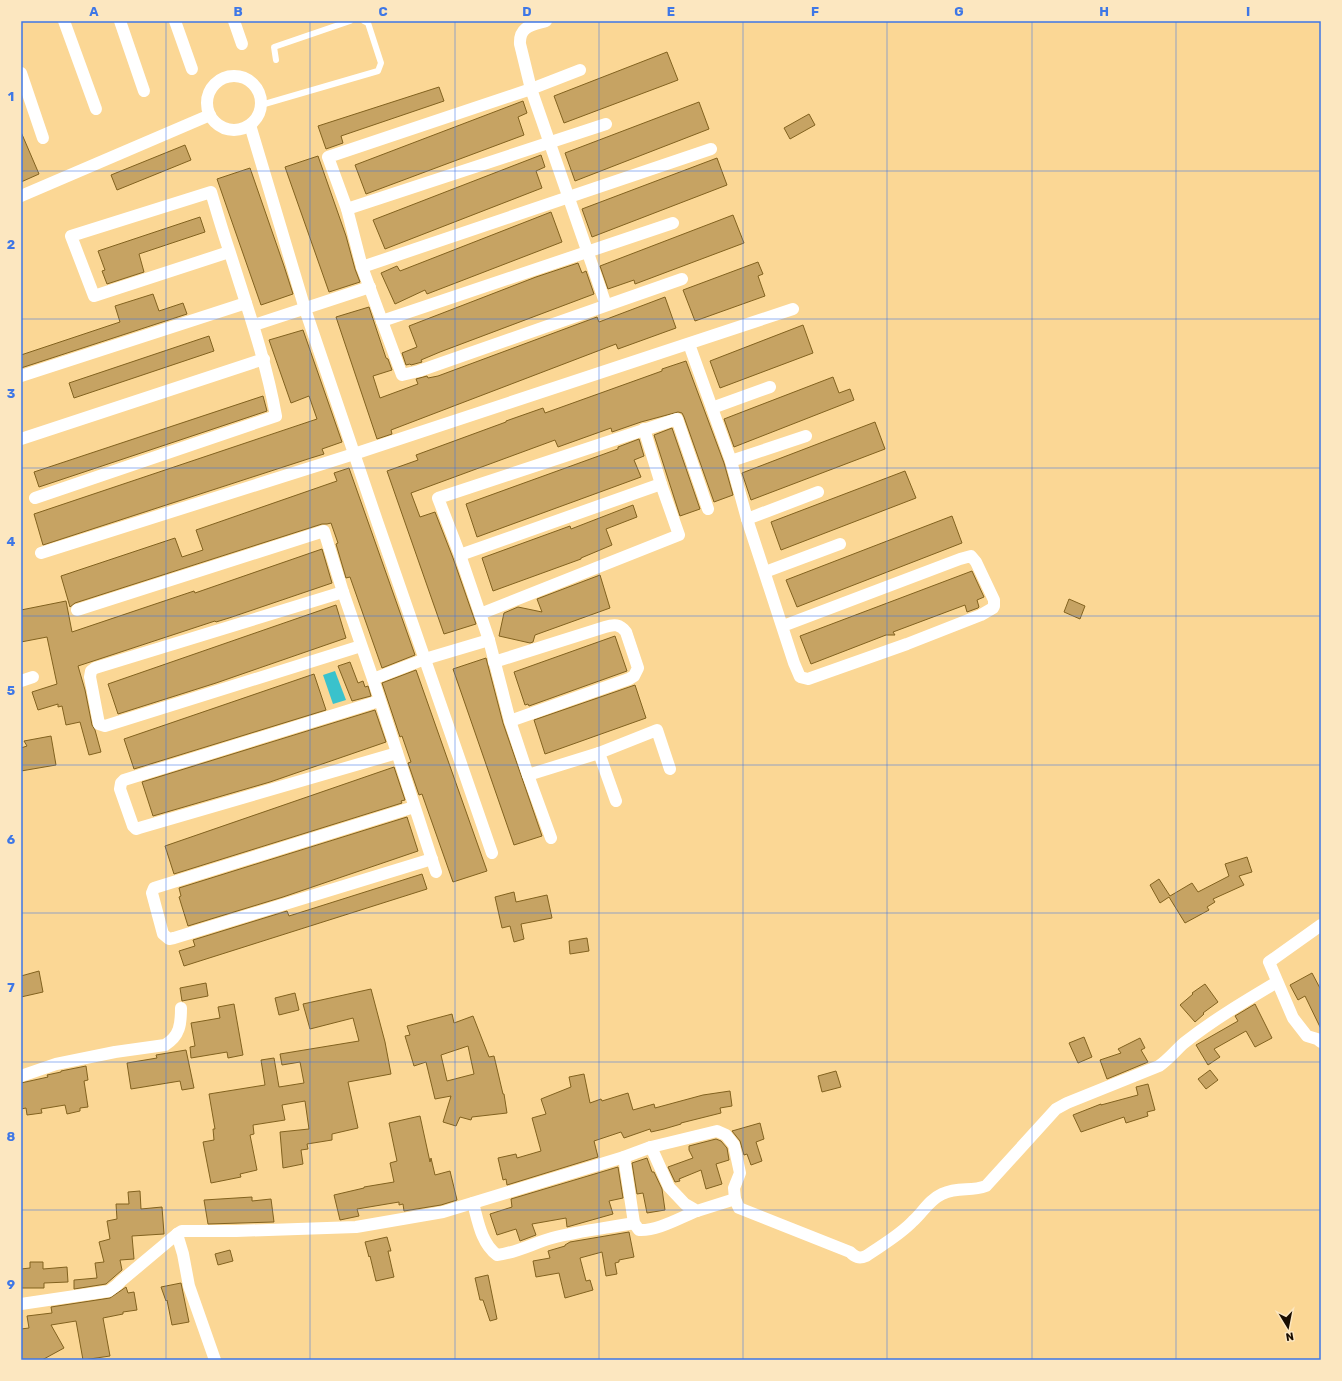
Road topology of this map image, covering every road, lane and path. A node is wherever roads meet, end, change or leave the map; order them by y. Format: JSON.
{"nodes":[{"id":1,"x":64,"y":21,"type":"edge"},
{"id":2,"x":120,"y":21,"type":"edge"},
{"id":3,"x":175,"y":21,"type":"edge"},
{"id":4,"x":234,"y":21,"type":"edge"},
{"id":5,"x":350,"y":21,"type":"edge"},
{"id":6,"x":364,"y":21,"type":"edge"},
{"id":7,"x":546,"y":21,"type":"edge"},
{"id":8,"x":242,"y":44,"type":"dead end"},
{"id":9,"x":276,"y":60,"type":"dead end"},
{"id":10,"x":192,"y":69,"type":"dead end"},
{"id":11,"x":580,"y":70,"type":"dead end"},
{"id":12,"x":21,"y":73,"type":"edge"},
{"id":13,"x":531,"y":89,"type":"junction"},
{"id":14,"x":144,"y":91,"type":"dead end"},
{"id":15,"x":261,"y":105,"type":"junction"},
{"id":16,"x":96,"y":109,"type":"dead end"},
{"id":17,"x":210,"y":115,"type":"junction"},
{"id":18,"x":606,"y":124,"type":"dead end"},
{"id":19,"x":250,"y":125,"type":"junction"},
{"id":20,"x":43,"y":138,"type":"dead end"},
{"id":21,"x":549,"y":143,"type":"junction"},
{"id":22,"x":711,"y":149,"type":"dead end"},
{"id":23,"x":21,"y":196,"type":"edge"},
{"id":24,"x":568,"y":196,"type":"junction"},
{"id":25,"x":347,"y":210,"type":"junction"},
{"id":26,"x":673,"y":223,"type":"dead end"},
{"id":27,"x":229,"y":252,"type":"junction"},
{"id":28,"x":588,"y":252,"type":"junction"},
{"id":29,"x":362,"y":267,"type":"junction"},
{"id":30,"x":682,"y":279,"type":"dead end"},
{"id":31,"x":370,"y":287,"type":"junction"},
{"id":32,"x":246,"y":303,"type":"junction"},
{"id":33,"x":606,"y":305,"type":"junction"},
{"id":34,"x":305,"y":309,"type":"junction"},
{"id":35,"x":793,"y":309,"type":"dead end"},
{"id":36,"x":382,"y":321,"type":"junction"},
{"id":37,"x":254,"y":325,"type":"junction"},
{"id":38,"x":689,"y":344,"type":"junction"},
{"id":39,"x":264,"y":359,"type":"junction"},
{"id":40,"x":21,"y":376,"type":"edge"},
{"id":41,"x":770,"y":387,"type":"dead end"},
{"id":42,"x":712,"y":408,"type":"junction"},
{"id":43,"x":644,"y":429,"type":"junction"},
{"id":44,"x":806,"y":436,"type":"dead end"},
{"id":45,"x":21,"y":439,"type":"edge"},
{"id":46,"x":354,"y":454,"type":"junction"},
{"id":47,"x":731,"y":461,"type":"junction"},
{"id":48,"x":661,"y":484,"type":"junction"},
{"id":49,"x":818,"y":492,"type":"dead end"},
{"id":50,"x":35,"y":498,"type":"dead end"},
{"id":51,"x":708,"y":509,"type":"dead end"},
{"id":52,"x":747,"y":519,"type":"junction"},
{"id":53,"x":840,"y":544,"type":"dead end"},
{"id":54,"x":41,"y":553,"type":"dead end"},
{"id":55,"x":460,"y":555,"type":"junction"},
{"id":56,"x":764,"y":572,"type":"junction"},
{"id":57,"x":343,"y":592,"type":"junction"},
{"id":58,"x":77,"y":610,"type":"dead end"},
{"id":59,"x":480,"y":614,"type":"junction"},
{"id":60,"x":783,"y":626,"type":"junction"},
{"id":61,"x":489,"y":640,"type":"junction"},
{"id":62,"x":361,"y":646,"type":"junction"},
{"id":63,"x":425,"y":659,"type":"junction"},
{"id":64,"x":494,"y":662,"type":"junction"},
{"id":65,"x":33,"y":678,"type":"dead end"},
{"id":66,"x":372,"y":679,"type":"junction"},
{"id":67,"x":21,"y":681,"type":"edge"},
{"id":68,"x":379,"y":701,"type":"junction"},
{"id":69,"x":510,"y":721,"type":"junction"},
{"id":70,"x":397,"y":753,"type":"junction"},
{"id":71,"x":599,"y":753,"type":"junction"},
{"id":72,"x":670,"y":769,"type":"dead end"},
{"id":73,"x":528,"y":775,"type":"junction"},
{"id":74,"x":616,"y":801,"type":"dead end"},
{"id":75,"x":414,"y":807,"type":"junction"},
{"id":76,"x":552,"y":838,"type":"dead end"},
{"id":77,"x":492,"y":853,"type":"dead end"},
{"id":78,"x":432,"y":859,"type":"junction"},
{"id":79,"x":436,"y":872,"type":"dead end"},
{"id":80,"x":1321,"y":925,"type":"edge"},
{"id":81,"x":1277,"y":982,"type":"junction"},
{"id":82,"x":181,"y":1008,"type":"dead end"},
{"id":83,"x":1321,"y":1042,"type":"edge"},
{"id":84,"x":21,"y":1076,"type":"edge"},
{"id":85,"x":651,"y":1147,"type":"junction"},
{"id":86,"x":624,"y":1157,"type":"junction"},
{"id":87,"x":735,"y":1199,"type":"junction"},
{"id":88,"x":473,"y":1203,"type":"junction"},
{"id":89,"x":696,"y":1211,"type":"junction"},
{"id":90,"x":634,"y":1223,"type":"junction"},
{"id":91,"x":177,"y":1234,"type":"junction"},
{"id":92,"x":21,"y":1304,"type":"edge"},
{"id":93,"x":215,"y":1360,"type":"edge"}],
"edges":[{"from":1,"to":16,"type":"street"},
{"from":2,"to":14,"type":"street"},
{"from":3,"to":10,"type":"street"},
{"from":4,"to":8,"type":"street"},
{"from":5,"to":9,"type":"lane"},
{"from":6,"to":15,"type":"lane"},
{"from":7,"to":13,"type":"street"},
{"from":11,"to":13,"type":"street"},
{"from":12,"to":20,"type":"street"},
{"from":13,"to":21,"type":"street"},
{"from":13,"to":25,"type":"street"},
{"from":15,"to":17,"type":"street"},
{"from":15,"to":19,"type":"street"},
{"from":17,"to":19,"type":"street"},
{"from":17,"to":23,"type":"street"},
{"from":18,"to":21,"type":"street"},
{"from":19,"to":34,"type":"street"},
{"from":21,"to":24,"type":"street"},
{"from":21,"to":25,"type":"street"},
{"from":22,"to":24,"type":"street"},
{"from":24,"to":28,"type":"street"},
{"from":24,"to":29,"type":"street"},
{"from":25,"to":29,"type":"street"},
{"from":26,"to":28,"type":"street"},
{"from":27,"to":27,"type":"street"},
{"from":27,"to":32,"type":"street"},
{"from":28,"to":33,"type":"street"},
{"from":28,"to":36,"type":"street"},
{"from":29,"to":31,"type":"street"},
{"from":30,"to":33,"type":"street"},
{"from":31,"to":34,"type":"street"},
{"from":31,"to":36,"type":"street"},
{"from":32,"to":37,"type":"street"},
{"from":32,"to":40,"type":"street"},
{"from":33,"to":36,"type":"street"},
{"from":34,"to":37,"type":"street"},
{"from":34,"to":46,"type":"street"},
{"from":35,"to":38,"type":"street"},
{"from":37,"to":39,"type":"street"},
{"from":38,"to":42,"type":"street"},
{"from":38,"to":46,"type":"street"},
{"from":39,"to":45,"type":"street"},
{"from":39,"to":50,"type":"street"},
{"from":41,"to":42,"type":"street"},
{"from":42,"to":47,"type":"street"},
{"from":43,"to":48,"type":"street"},
{"from":43,"to":51,"type":"street"},
{"from":43,"to":55,"type":"street"},
{"from":44,"to":47,"type":"street"},
{"from":46,"to":54,"type":"street"},
{"from":46,"to":63,"type":"street"},
{"from":47,"to":52,"type":"street"},
{"from":48,"to":55,"type":"street"},
{"from":48,"to":59,"type":"street"},
{"from":49,"to":52,"type":"street"},
{"from":52,"to":56,"type":"street"},
{"from":53,"to":56,"type":"street"},
{"from":55,"to":59,"type":"street"},
{"from":56,"to":60,"type":"street"},
{"from":57,"to":58,"type":"street"},
{"from":57,"to":62,"type":"street"},
{"from":57,"to":62,"type":"street"},
{"from":59,"to":61,"type":"street"},
{"from":60,"to":60,"type":"street"},
{"from":61,"to":63,"type":"street"},
{"from":61,"to":64,"type":"street"},
{"from":62,"to":66,"type":"street"},
{"from":63,"to":66,"type":"street"},
{"from":63,"to":77,"type":"street"},
{"from":64,"to":69,"type":"street"},
{"from":64,"to":69,"type":"street"},
{"from":65,"to":67,"type":"street"},
{"from":66,"to":68,"type":"street"},
{"from":68,"to":70,"type":"street"},
{"from":68,"to":70,"type":"street"},
{"from":69,"to":73,"type":"street"},
{"from":70,"to":75,"type":"street"},
{"from":71,"to":72,"type":"street"},
{"from":71,"to":73,"type":"street"},
{"from":71,"to":74,"type":"street"},
{"from":73,"to":76,"type":"street"},
{"from":75,"to":78,"type":"street"},
{"from":75,"to":78,"type":"street"},
{"from":78,"to":79,"type":"street"},
{"from":80,"to":81,"type":"street"},
{"from":81,"to":83,"type":"street"},
{"from":81,"to":87,"type":"street"},
{"from":82,"to":84,"type":"street"},
{"from":85,"to":86,"type":"street"},
{"from":85,"to":87,"type":"street"},
{"from":85,"to":89,"type":"street"},
{"from":86,"to":88,"type":"street"},
{"from":86,"to":90,"type":"street"},
{"from":87,"to":89,"type":"street"},
{"from":88,"to":90,"type":"street"},
{"from":88,"to":91,"type":"street"},
{"from":89,"to":90,"type":"street"},
{"from":91,"to":92,"type":"street"},
{"from":91,"to":93,"type":"street"}]}
